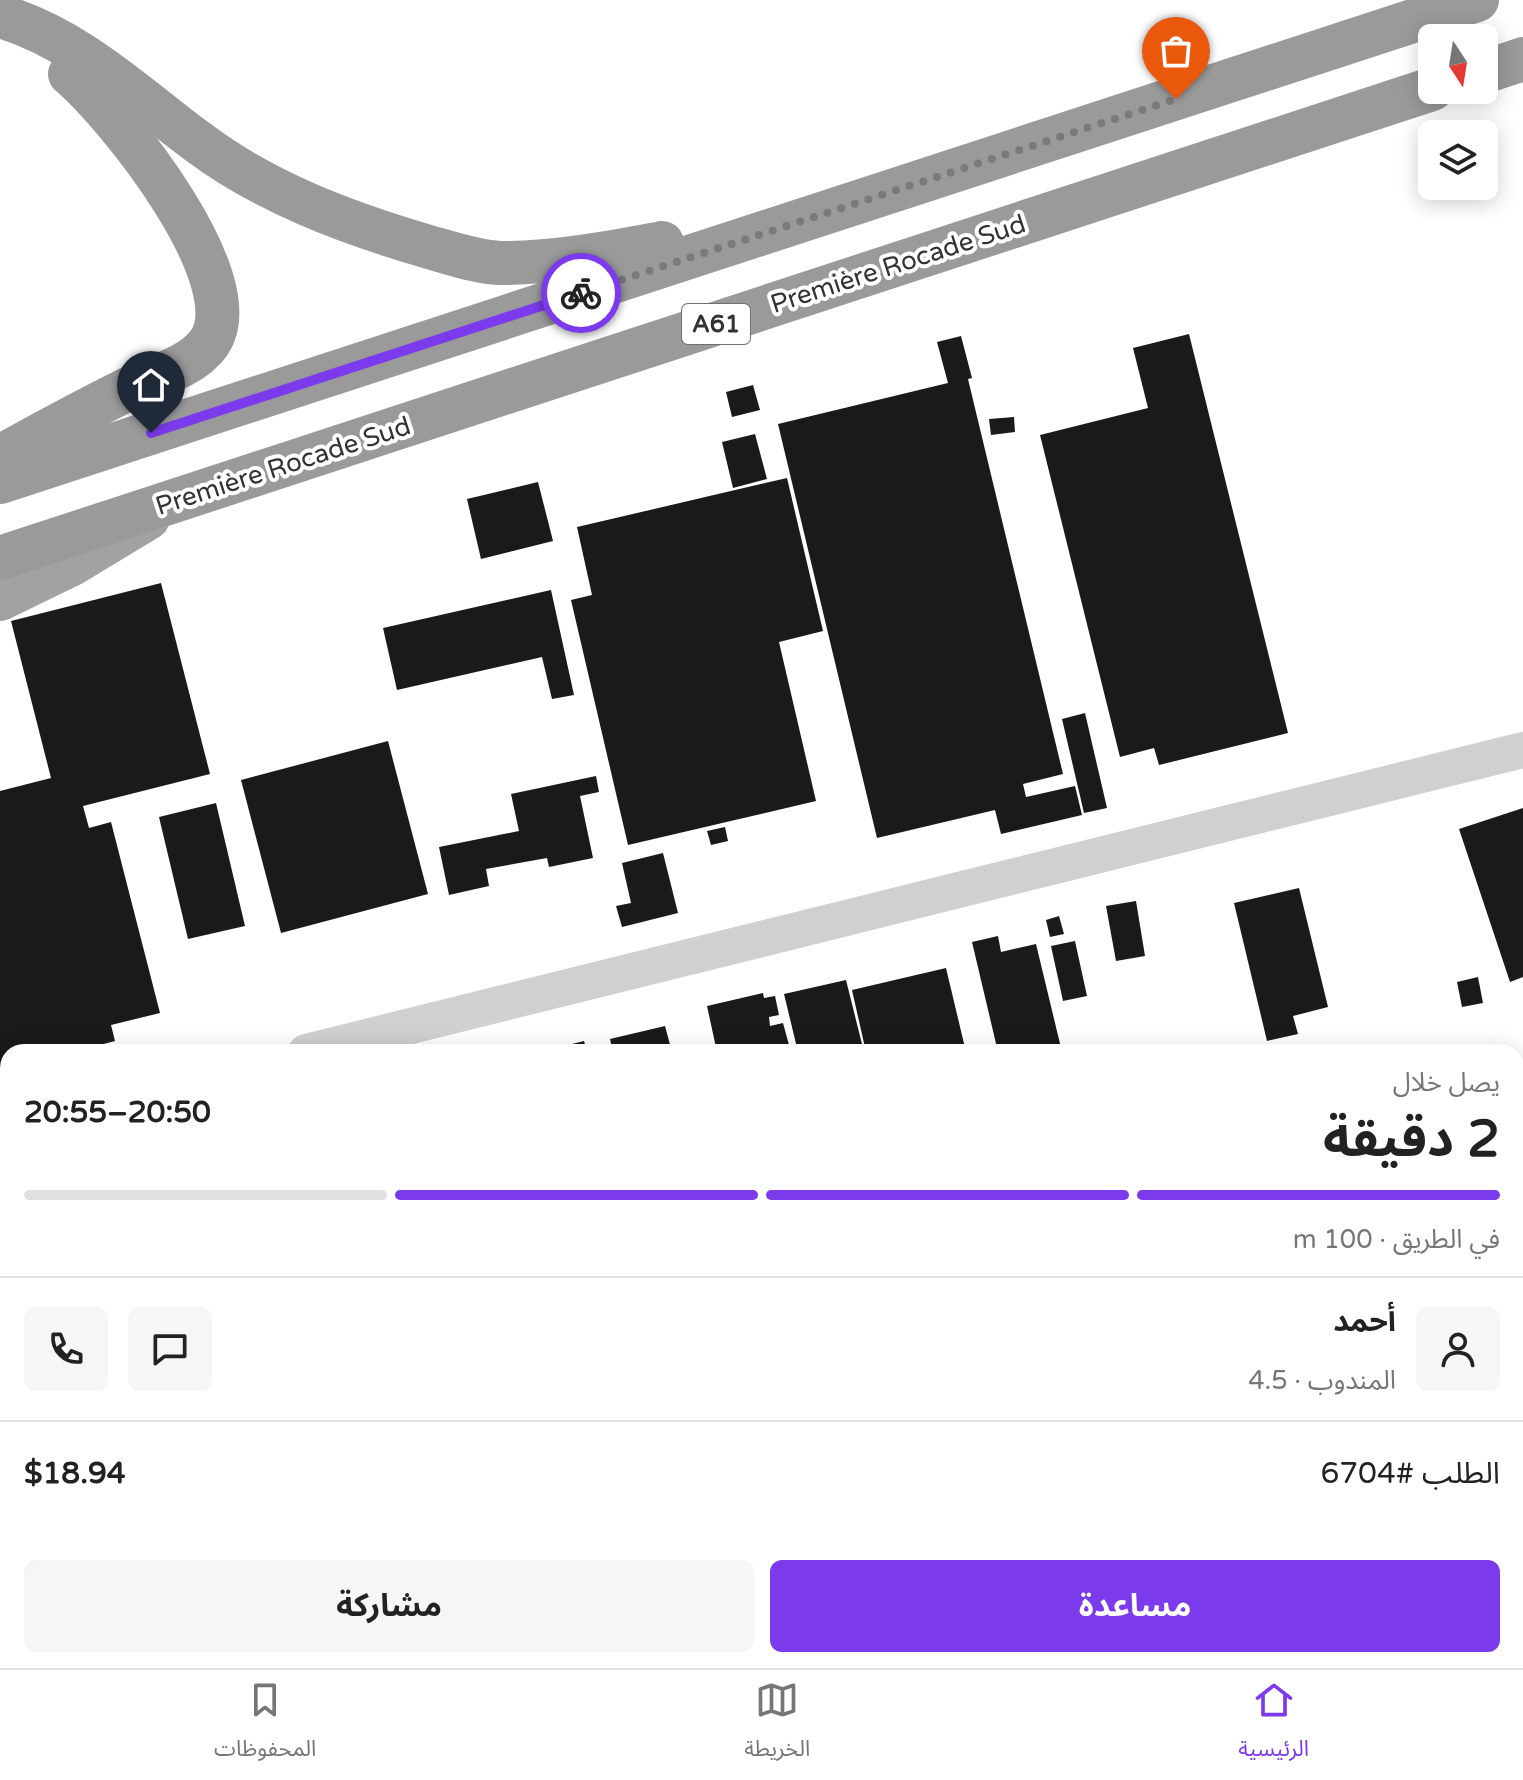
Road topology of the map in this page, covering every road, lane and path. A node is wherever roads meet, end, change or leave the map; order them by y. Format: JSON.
{"nodes":[{"id":1,"x":1477,"y":0,"type":"edge"},
{"id":2,"x":0,"y":16,"type":"edge"},
{"id":3,"x":0,"y":33,"type":"edge"},
{"id":4,"x":1523,"y":59,"type":"edge"},
{"id":5,"x":1498,"y":67,"type":"edge"},
{"id":6,"x":1418,"y":94,"type":"edge"},
{"id":7,"x":845,"y":207,"type":"junction"},
{"id":8,"x":0,"y":457,"type":"edge"},
{"id":9,"x":0,"y":482,"type":"edge"},
{"id":10,"x":171,"y":502,"type":"junction"},
{"id":11,"x":0,"y":558,"type":"edge"},
{"id":12,"x":0,"y":599,"type":"edge"},
{"id":13,"x":1523,"y":750,"type":"edge"},
{"id":14,"x":338,"y":1044,"type":"edge"}],
"edges":[{"from":1,"to":7,"type":"highway"},
{"from":2,"to":7,"type":"highway"},
{"from":3,"to":8,"type":"highway"},
{"from":4,"to":5,"type":"highway"},
{"from":6,"to":10,"type":"highway","name":"Première Rocade Sud","number":"A61"},
{"from":7,"to":9,"type":"highway"},
{"from":10,"to":11,"type":"highway","name":"Première Rocade Sud","number":"A61"},
{"from":10,"to":12,"type":"highway"},
{"from":13,"to":14,"type":"street"}]}
